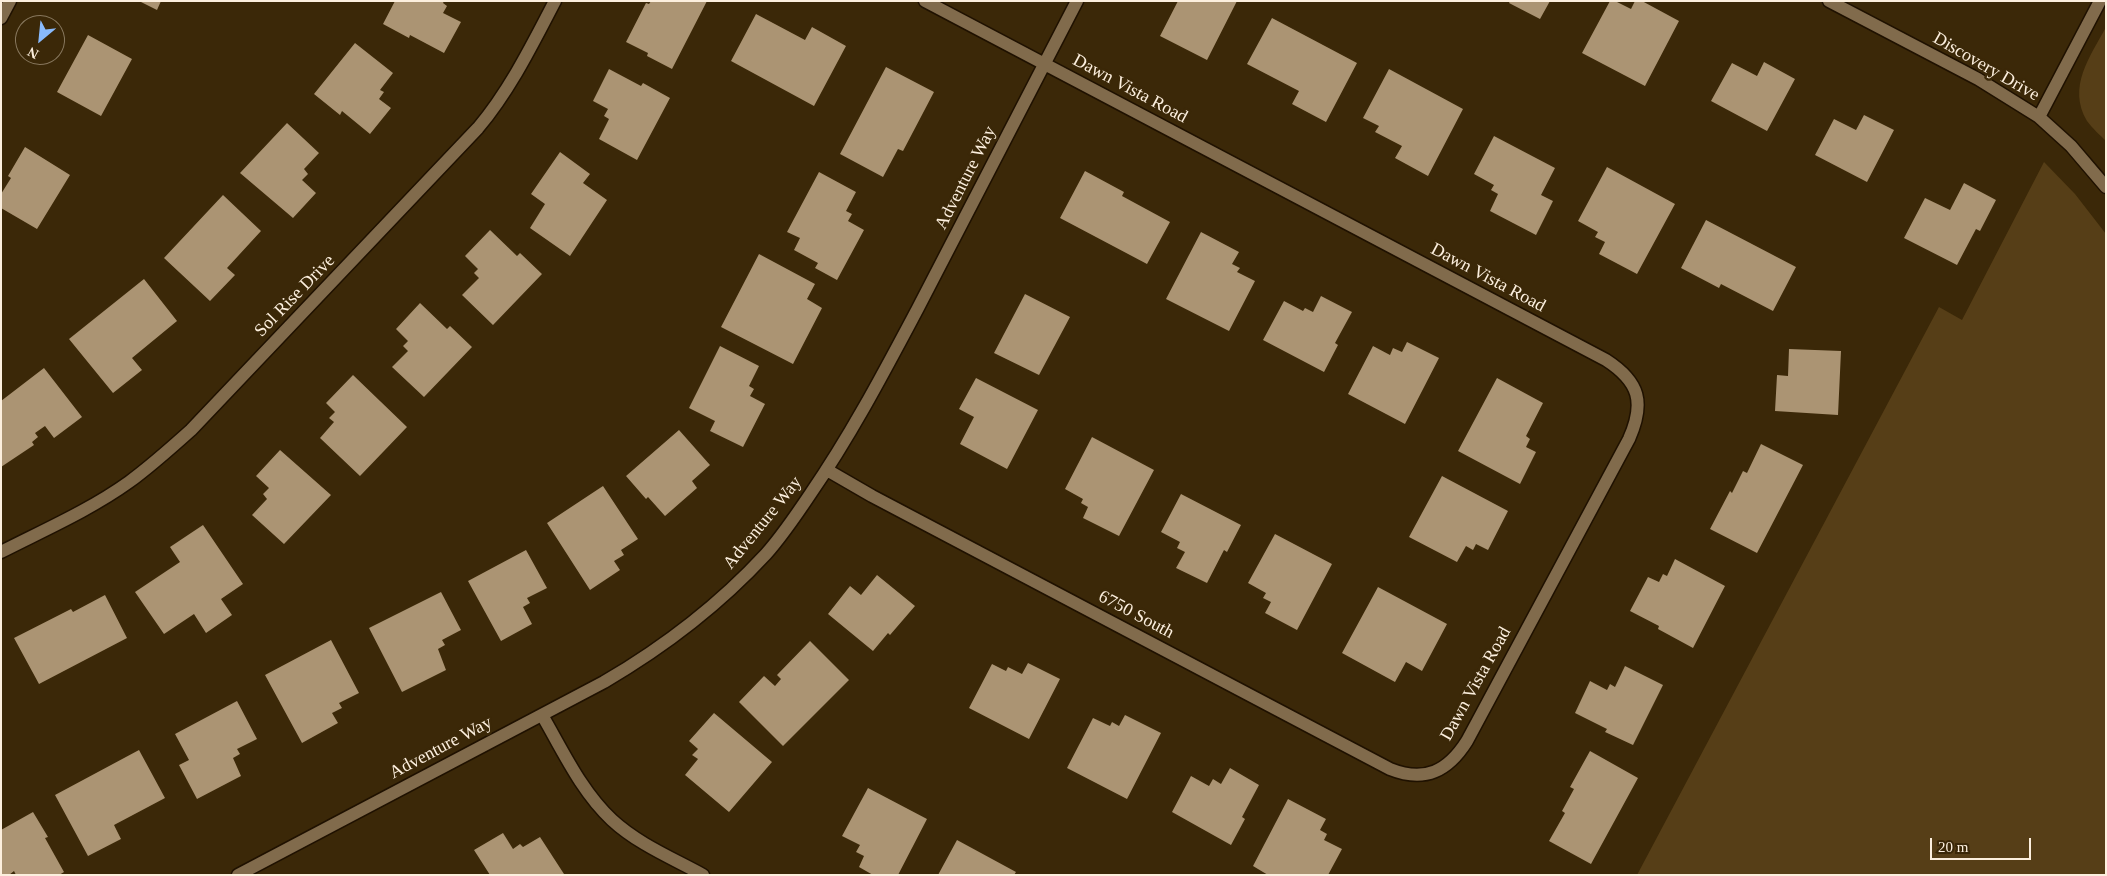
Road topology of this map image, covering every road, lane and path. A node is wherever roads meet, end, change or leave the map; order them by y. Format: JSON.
{"nodes":[{"id":1,"x":10,"y":1,"type":"edge"},
{"id":2,"x":555,"y":1,"type":"edge"},
{"id":3,"x":926,"y":1,"type":"edge"},
{"id":4,"x":1077,"y":1,"type":"edge"},
{"id":5,"x":1830,"y":1,"type":"edge"},
{"id":6,"x":2100,"y":1,"type":"edge"},
{"id":7,"x":1,"y":18,"type":"edge"},
{"id":8,"x":1044,"y":64,"type":"junction"},
{"id":9,"x":2039,"y":117,"type":"junction"},
{"id":10,"x":2106,"y":187,"type":"edge"},
{"id":11,"x":827,"y":470,"type":"junction"},
{"id":12,"x":1,"y":552,"type":"edge"},
{"id":13,"x":542,"y":715,"type":"junction"},
{"id":14,"x":1433,"y":773,"type":"joint"},
{"id":15,"x":238,"y":875,"type":"edge"},
{"id":16,"x":703,"y":875,"type":"edge"}],
"edges":[{"from":1,"to":7,"type":"street"},
{"from":2,"to":12,"type":"street","name":"Sol Rise Drive"},
{"from":3,"to":8,"type":"street","name":"Dawn Vista Road"},
{"from":4,"to":8,"type":"street","name":"Adventure Way"},
{"from":5,"to":9,"type":"street","name":"Discovery Drive"},
{"from":6,"to":9,"type":"street"},
{"from":8,"to":11,"type":"street","name":"Adventure Way"},
{"from":8,"to":14,"type":"street","name":"Dawn Vista Road"},
{"from":9,"to":10,"type":"street","name":"Discovery Drive"},
{"from":11,"to":13,"type":"street","name":"Adventure Way"},
{"from":11,"to":14,"type":"street","name":"6750 South"},
{"from":13,"to":15,"type":"street","name":"Adventure Way"},
{"from":13,"to":16,"type":"street"}]}
